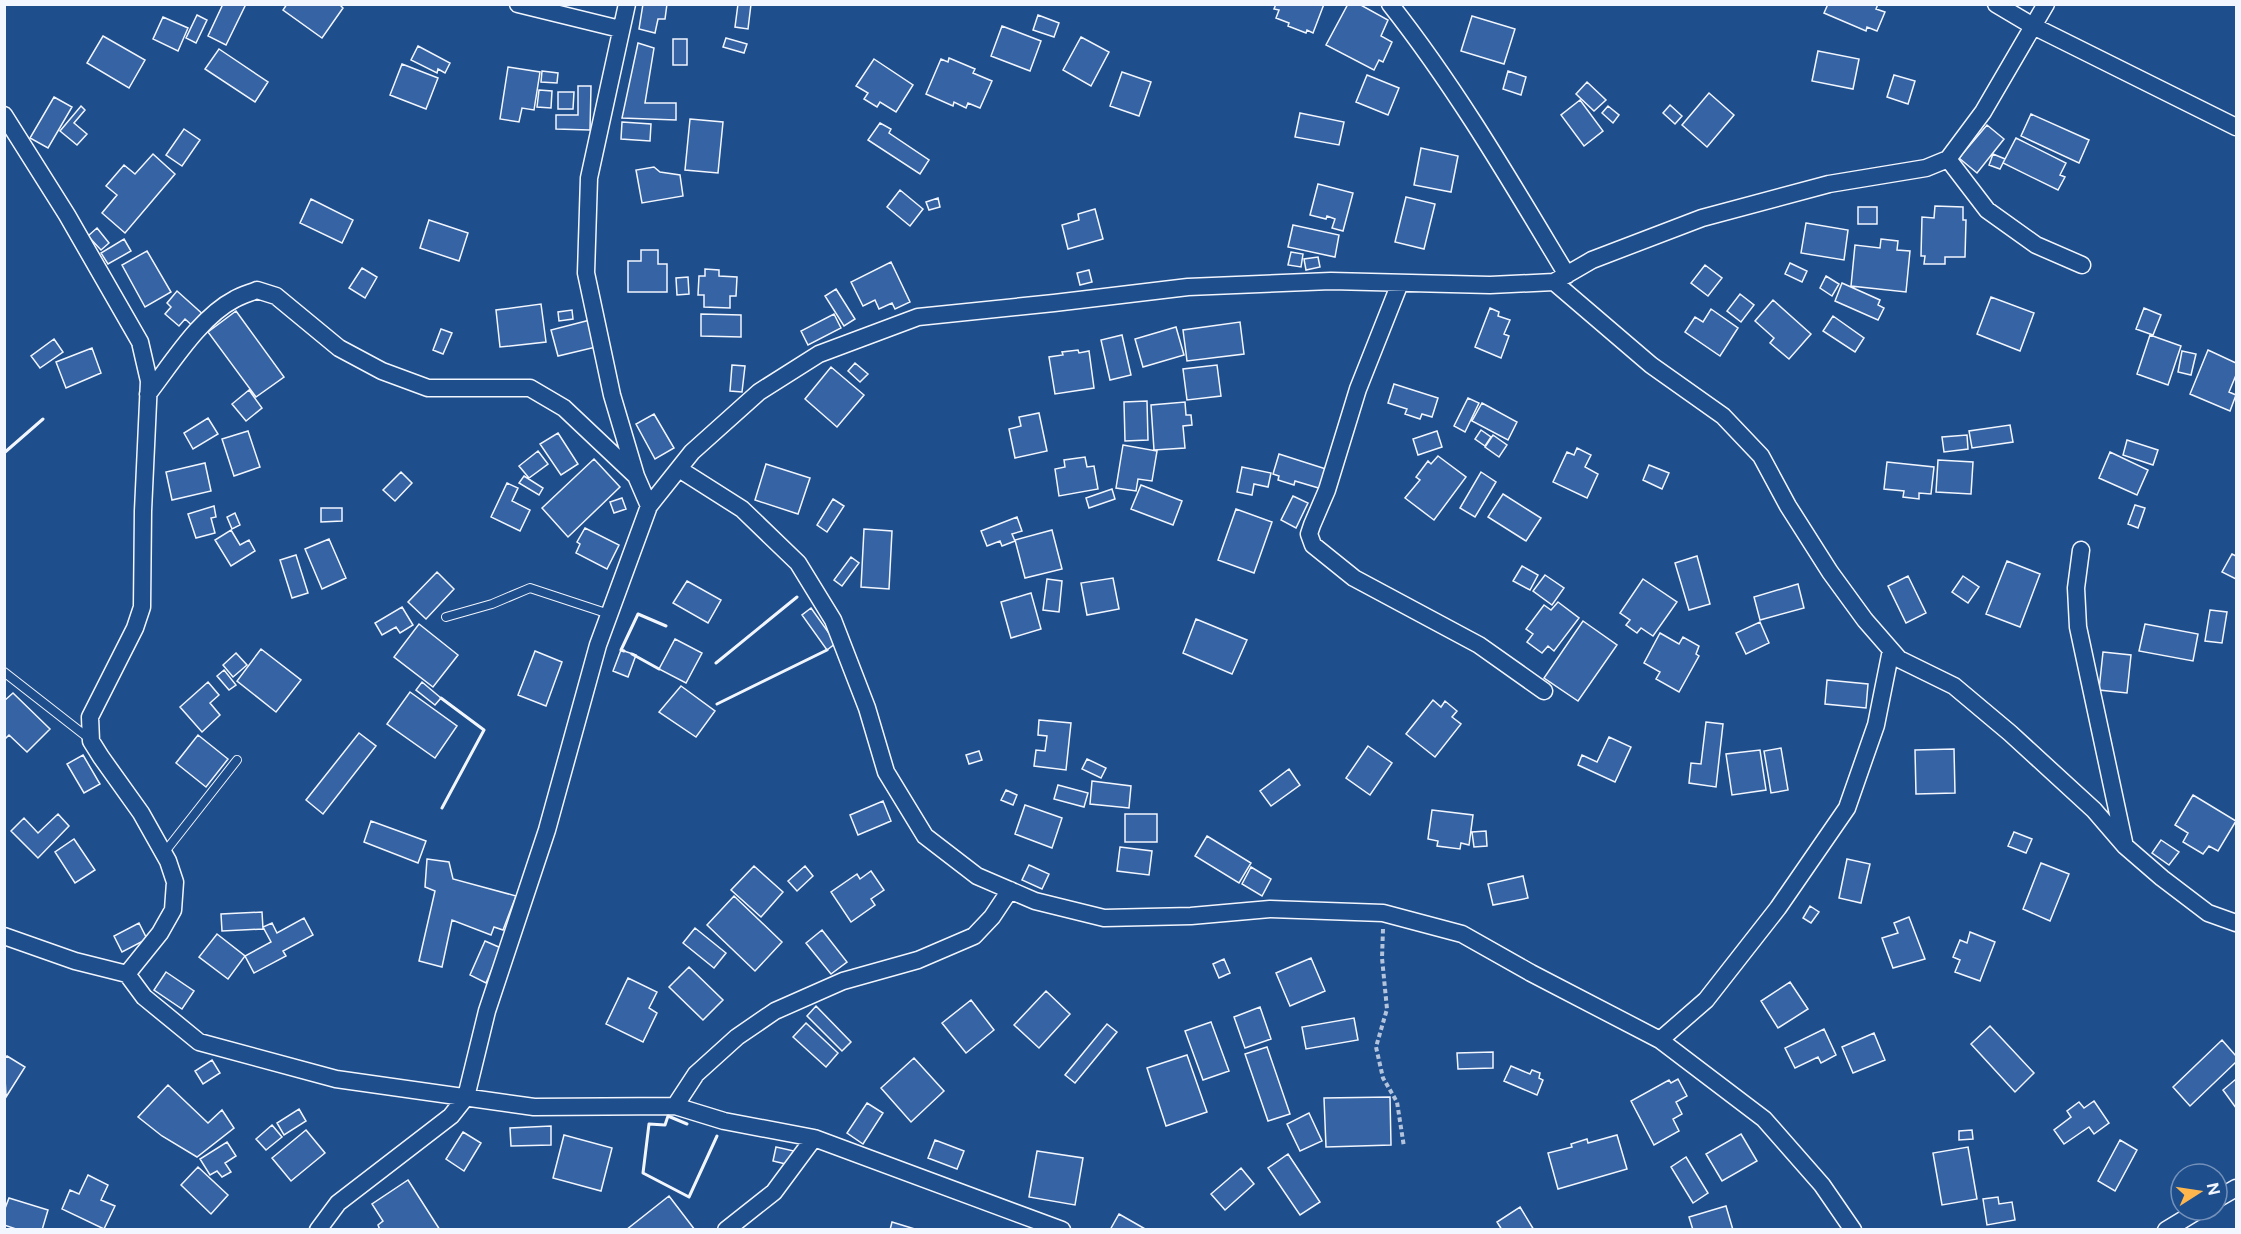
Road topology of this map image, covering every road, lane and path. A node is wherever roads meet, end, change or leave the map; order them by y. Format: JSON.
{"nodes":[{"id":1,"x":518,"y":4,"type":"edge"},
{"id":2,"x":627,"y":4,"type":"edge"},
{"id":3,"x":1390,"y":4,"type":"edge"},
{"id":4,"x":1996,"y":4,"type":"edge"},
{"id":5,"x":2046,"y":4,"type":"edge"},
{"id":6,"x":2033,"y":26,"type":"junction"},
{"id":7,"x":620,"y":28,"type":"junction"},
{"id":8,"x":4,"y":115,"type":"edge"},
{"id":9,"x":2236,"y":127,"type":"edge"},
{"id":10,"x":1948,"y":159,"type":"junction"},
{"id":11,"x":2082,"y":265,"type":"dead end"},
{"id":12,"x":1560,"y":278,"type":"junction"},
{"id":13,"x":1400,"y":283,"type":"junction"},
{"id":14,"x":148,"y":393,"type":"junction"},
{"id":15,"x":679,"y":469,"type":"junction"},
{"id":16,"x":636,"y":476,"type":"junction"},
{"id":17,"x":649,"y":506,"type":"junction"},
{"id":18,"x":2081,"y":550,"type":"dead end"},
{"id":19,"x":609,"y":614,"type":"junction"},
{"id":20,"x":446,"y":617,"type":"dead end"},
{"id":21,"x":1891,"y":650,"type":"junction"},
{"id":22,"x":4,"y":672,"type":"edge"},
{"id":23,"x":1544,"y":691,"type":"dead end"},
{"id":24,"x":91,"y":741,"type":"junction"},
{"id":25,"x":237,"y":760,"type":"dead end"},
{"id":26,"x":2125,"y":846,"type":"junction"},
{"id":27,"x":164,"y":853,"type":"junction"},
{"id":28,"x":1010,"y":890,"type":"junction"},
{"id":29,"x":1383,"y":913,"type":"junction"},
{"id":30,"x":2236,"y":922,"type":"edge"},
{"id":31,"x":4,"y":936,"type":"edge"},
{"id":32,"x":127,"y":974,"type":"junction"},
{"id":33,"x":1660,"y":1040,"type":"junction"},
{"id":34,"x":466,"y":1097,"type":"junction"},
{"id":35,"x":675,"y":1106,"type":"junction"},
{"id":36,"x":814,"y":1138,"type":"junction"},
{"id":37,"x":1404,"y":1147,"type":"dead end"},
{"id":38,"x":2179,"y":1222,"type":"edge"},
{"id":39,"x":318,"y":1230,"type":"edge"},
{"id":40,"x":726,"y":1230,"type":"edge"},
{"id":41,"x":1062,"y":1230,"type":"edge"},
{"id":42,"x":1853,"y":1230,"type":"edge"},
{"id":43,"x":2166,"y":1230,"type":"edge"}],
"edges":[{"from":1,"to":7,"type":"street"},
{"from":2,"to":7,"type":"street"},
{"from":3,"to":12,"type":"street"},
{"from":4,"to":6,"type":"street"},
{"from":5,"to":6,"type":"street"},
{"from":6,"to":9,"type":"street"},
{"from":6,"to":10,"type":"street"},
{"from":7,"to":16,"type":"street"},
{"from":8,"to":14,"type":"street"},
{"from":10,"to":11,"type":"street"},
{"from":10,"to":12,"type":"street"},
{"from":12,"to":13,"type":"street"},
{"from":12,"to":21,"type":"street"},
{"from":13,"to":15,"type":"street"},
{"from":13,"to":23,"type":"street"},
{"from":14,"to":16,"type":"street"},
{"from":14,"to":24,"type":"street"},
{"from":15,"to":17,"type":"street"},
{"from":15,"to":28,"type":"street"},
{"from":16,"to":17,"type":"street"},
{"from":17,"to":19,"type":"street"},
{"from":18,"to":26,"type":"street"},
{"from":19,"to":20,"type":"lane"},
{"from":19,"to":34,"type":"street"},
{"from":21,"to":26,"type":"street"},
{"from":21,"to":33,"type":"street"},
{"from":22,"to":24,"type":"lane"},
{"from":24,"to":27,"type":"street"},
{"from":25,"to":27,"type":"lane"},
{"from":26,"to":30,"type":"street"},
{"from":27,"to":32,"type":"street"},
{"from":28,"to":29,"type":"street"},
{"from":28,"to":35,"type":"street"},
{"from":29,"to":33,"type":"street"},
{"from":29,"to":37,"type":"path"},
{"from":31,"to":32,"type":"street"},
{"from":32,"to":34,"type":"street"},
{"from":33,"to":42,"type":"street"},
{"from":34,"to":35,"type":"street"},
{"from":34,"to":39,"type":"street"},
{"from":35,"to":36,"type":"street"},
{"from":36,"to":40,"type":"street"},
{"from":36,"to":41,"type":"street"},
{"from":38,"to":43,"type":"street"}]}
